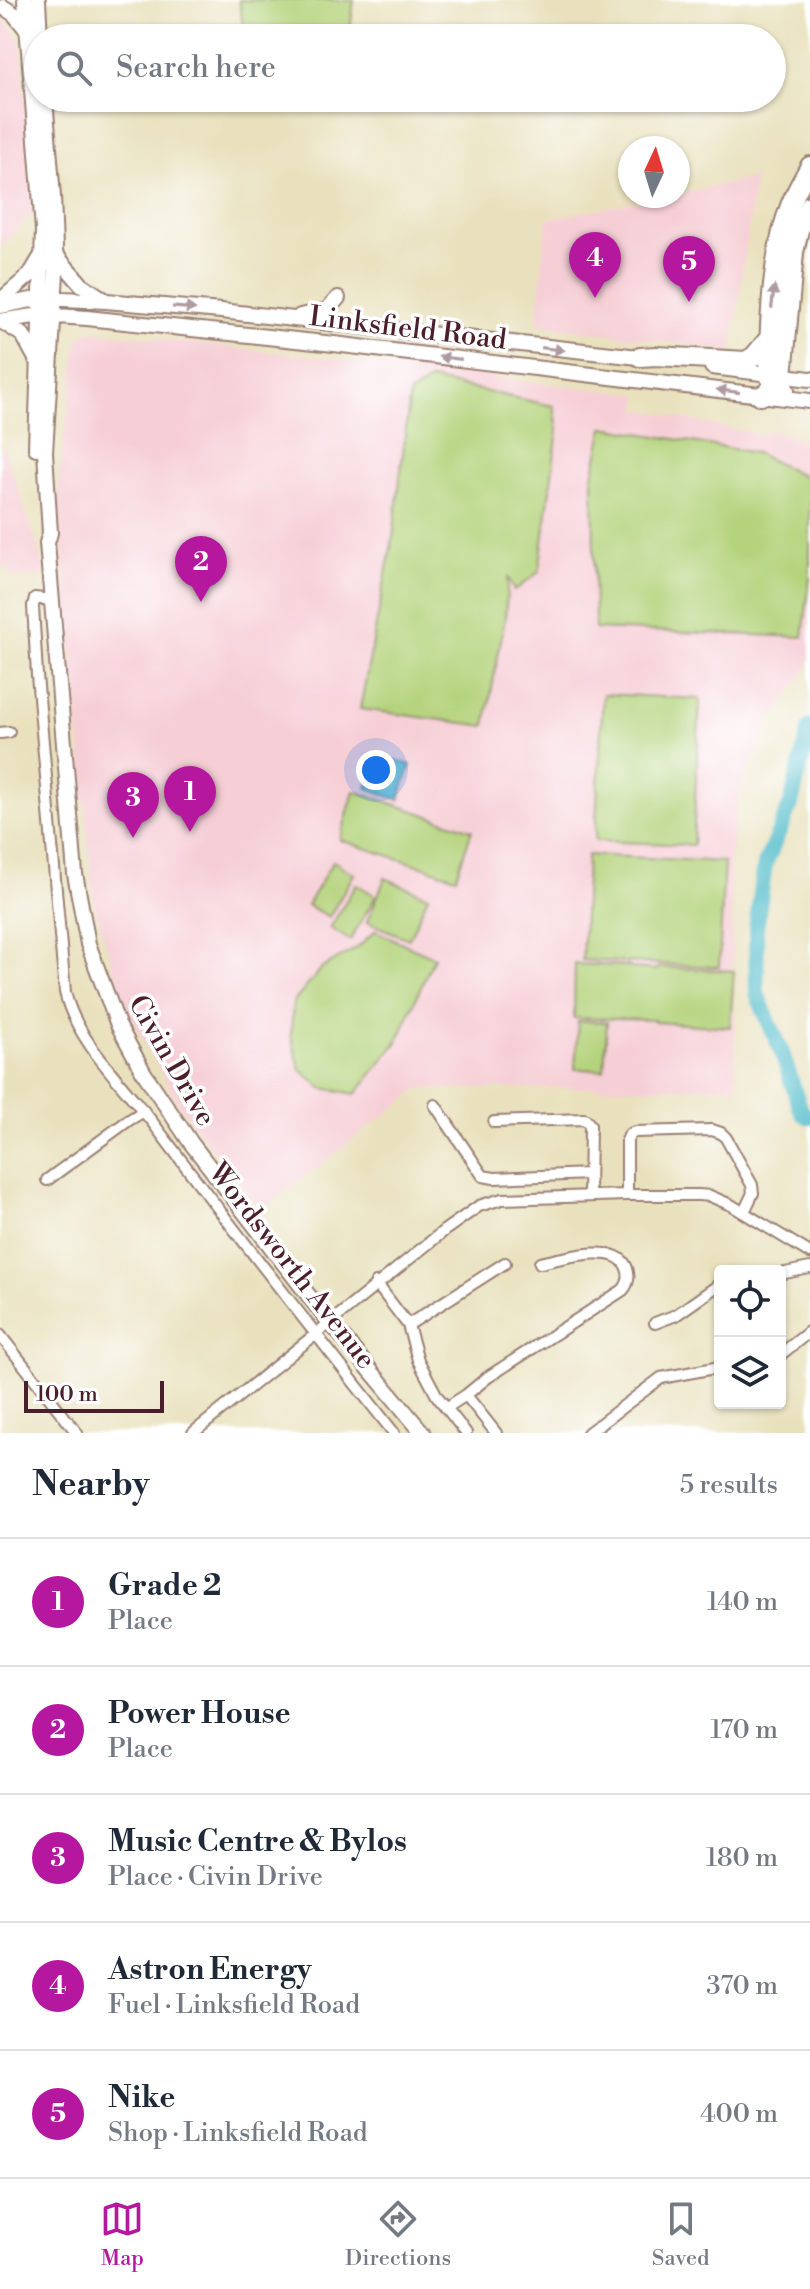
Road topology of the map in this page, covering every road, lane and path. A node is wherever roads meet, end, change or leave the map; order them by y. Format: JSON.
{"nodes":[{"id":1,"x":31,"y":2,"type":"edge"},
{"id":2,"x":1,"y":7,"type":"edge"},
{"id":3,"x":33,"y":24,"type":"edge"},
{"id":4,"x":24,"y":25,"type":"edge"},
{"id":5,"x":37,"y":112,"type":"edge"},
{"id":6,"x":45,"y":112,"type":"edge"},
{"id":7,"x":810,"y":166,"type":"edge"},
{"id":8,"x":810,"y":205,"type":"edge"},
{"id":9,"x":49,"y":254,"type":"junction"},
{"id":10,"x":48,"y":298,"type":"junction"},
{"id":11,"x":338,"y":298,"type":"dead end"},
{"id":12,"x":106,"y":301,"type":"junction"},
{"id":13,"x":0,"y":303,"type":"edge"},
{"id":14,"x":48,"y":315,"type":"junction"},
{"id":15,"x":87,"y":318,"type":"junction"},
{"id":16,"x":288,"y":319,"type":"junction"},
{"id":17,"x":0,"y":321,"type":"edge"},
{"id":18,"x":769,"y":338,"type":"junction"},
{"id":19,"x":52,"y":345,"type":"junction"},
{"id":20,"x":640,"y":357,"type":"junction"},
{"id":21,"x":39,"y":367,"type":"junction"},
{"id":22,"x":810,"y":379,"type":"edge"},
{"id":23,"x":775,"y":384,"type":"junction"},
{"id":24,"x":810,"y":392,"type":"edge"},
{"id":25,"x":810,"y":401,"type":"edge"},
{"id":26,"x":47,"y":543,"type":"junction"},
{"id":27,"x":51,"y":600,"type":"junction"},
{"id":28,"x":435,"y":1105,"type":"dead end"},
{"id":29,"x":144,"y":1111,"type":"junction"},
{"id":30,"x":494,"y":1122,"type":"dead end"},
{"id":31,"x":589,"y":1174,"type":"junction"},
{"id":32,"x":47,"y":1180,"type":"dead end"},
{"id":33,"x":627,"y":1195,"type":"junction"},
{"id":34,"x":589,"y":1196,"type":"junction"},
{"id":35,"x":744,"y":1212,"type":"junction"},
{"id":36,"x":810,"y":1253,"type":"edge"},
{"id":37,"x":505,"y":1263,"type":"dead end"},
{"id":38,"x":540,"y":1263,"type":"dead end"},
{"id":39,"x":810,"y":1268,"type":"edge"},
{"id":40,"x":786,"y":1273,"type":"edge"},
{"id":41,"x":376,"y":1283,"type":"junction"},
{"id":42,"x":714,"y":1288,"type":"edge"},
{"id":43,"x":329,"y":1321,"type":"junction"},
{"id":44,"x":655,"y":1323,"type":"dead end"},
{"id":45,"x":408,"y":1325,"type":"junction"},
{"id":46,"x":810,"y":1331,"type":"edge"},
{"id":47,"x":0,"y":1335,"type":"edge"},
{"id":48,"x":315,"y":1335,"type":"junction"},
{"id":49,"x":786,"y":1350,"type":"edge"},
{"id":50,"x":714,"y":1368,"type":"edge"},
{"id":51,"x":466,"y":1395,"type":"junction"},
{"id":52,"x":446,"y":1408,"type":"junction"},
{"id":53,"x":77,"y":1433,"type":"edge"},
{"id":54,"x":193,"y":1433,"type":"edge"},
{"id":55,"x":394,"y":1433,"type":"edge"},
{"id":56,"x":423,"y":1433,"type":"edge"},
{"id":57,"x":466,"y":1433,"type":"edge"},
{"id":58,"x":496,"y":1433,"type":"edge"},
{"id":59,"x":588,"y":1433,"type":"edge"}],
"edges":[{"from":1,"to":2,"type":"street"},
{"from":1,"to":3,"type":"main road"},
{"from":2,"to":4,"type":"main road"},
{"from":5,"to":9,"type":"main road"},
{"from":6,"to":9,"type":"main road"},
{"from":18,"to":7,"type":"highway","one_way":true},
{"from":8,"to":23,"type":"highway"},
{"from":9,"to":10,"type":"main road","name":"Civin Drive"},
{"from":9,"to":12,"type":"main road"},
{"from":9,"to":13,"type":"main road"},
{"from":10,"to":12,"type":"main road","name":"Linksfield Road"},
{"from":10,"to":13,"type":"main road","name":"Linksfield Road"},
{"from":10,"to":14,"type":"main road","name":"Civin Drive"},
{"from":11,"to":16,"type":"main road"},
{"from":12,"to":16,"type":"main road","name":"Linksfield Road","one_way":true},
{"from":14,"to":15,"type":"main road","name":"Linksfield Road"},
{"from":14,"to":17,"type":"main road","name":"Linksfield Road"},
{"from":14,"to":19,"type":"main road","name":"Civin Drive"},
{"from":14,"to":21,"type":"main road","name":"Civin Drive"},
{"from":15,"to":19,"type":"main road"},
{"from":23,"to":15,"type":"main road","name":"Linksfield Road","one_way":true},
{"from":16,"to":20,"type":"main road","name":"Linksfield Road","one_way":true},
{"from":17,"to":21,"type":"main road"},
{"from":18,"to":20,"type":"highway"},
{"from":18,"to":23,"type":"highway"},
{"from":19,"to":26,"type":"main road","name":"Civin Drive"},
{"from":20,"to":23,"type":"main road","name":"Linksfield Road"},
{"from":21,"to":26,"type":"main road","name":"Civin Drive"},
{"from":22,"to":23,"type":"main road","name":"Linksfield Road"},
{"from":23,"to":24,"type":"main road"},
{"from":23,"to":25,"type":"main road","name":"Linksfield Road"},
{"from":26,"to":27,"type":"main road","name":"Civin Drive"},
{"from":27,"to":29,"type":"street","name":"Wordsworth Avenue"},
{"from":27,"to":43,"type":"main road","name":"Civin Drive"},
{"from":28,"to":31,"type":"street"},
{"from":29,"to":32,"type":"street"},
{"from":29,"to":48,"type":"street","name":"Wordsworth Avenue"},
{"from":30,"to":31,"type":"street"},
{"from":31,"to":34,"type":"street"},
{"from":33,"to":34,"type":"street"},
{"from":33,"to":35,"type":"street"},
{"from":33,"to":35,"type":"street"},
{"from":34,"to":41,"type":"street"},
{"from":35,"to":36,"type":"street"},
{"from":37,"to":45,"type":"street"},
{"from":38,"to":51,"type":"street"},
{"from":39,"to":40,"type":"street"},
{"from":41,"to":43,"type":"street"},
{"from":41,"to":45,"type":"street"},
{"from":42,"to":44,"type":"street"},
{"from":43,"to":48,"type":"street"},
{"from":43,"to":56,"type":"main road","name":"Civin Drive"},
{"from":45,"to":52,"type":"street"},
{"from":46,"to":49,"type":"street"},
{"from":47,"to":53,"type":"street"},
{"from":48,"to":54,"type":"street"},
{"from":48,"to":55,"type":"street","name":"Wordsworth Avenue"},
{"from":50,"to":59,"type":"street"},
{"from":51,"to":52,"type":"street"},
{"from":51,"to":58,"type":"street"},
{"from":52,"to":57,"type":"street"}]}
